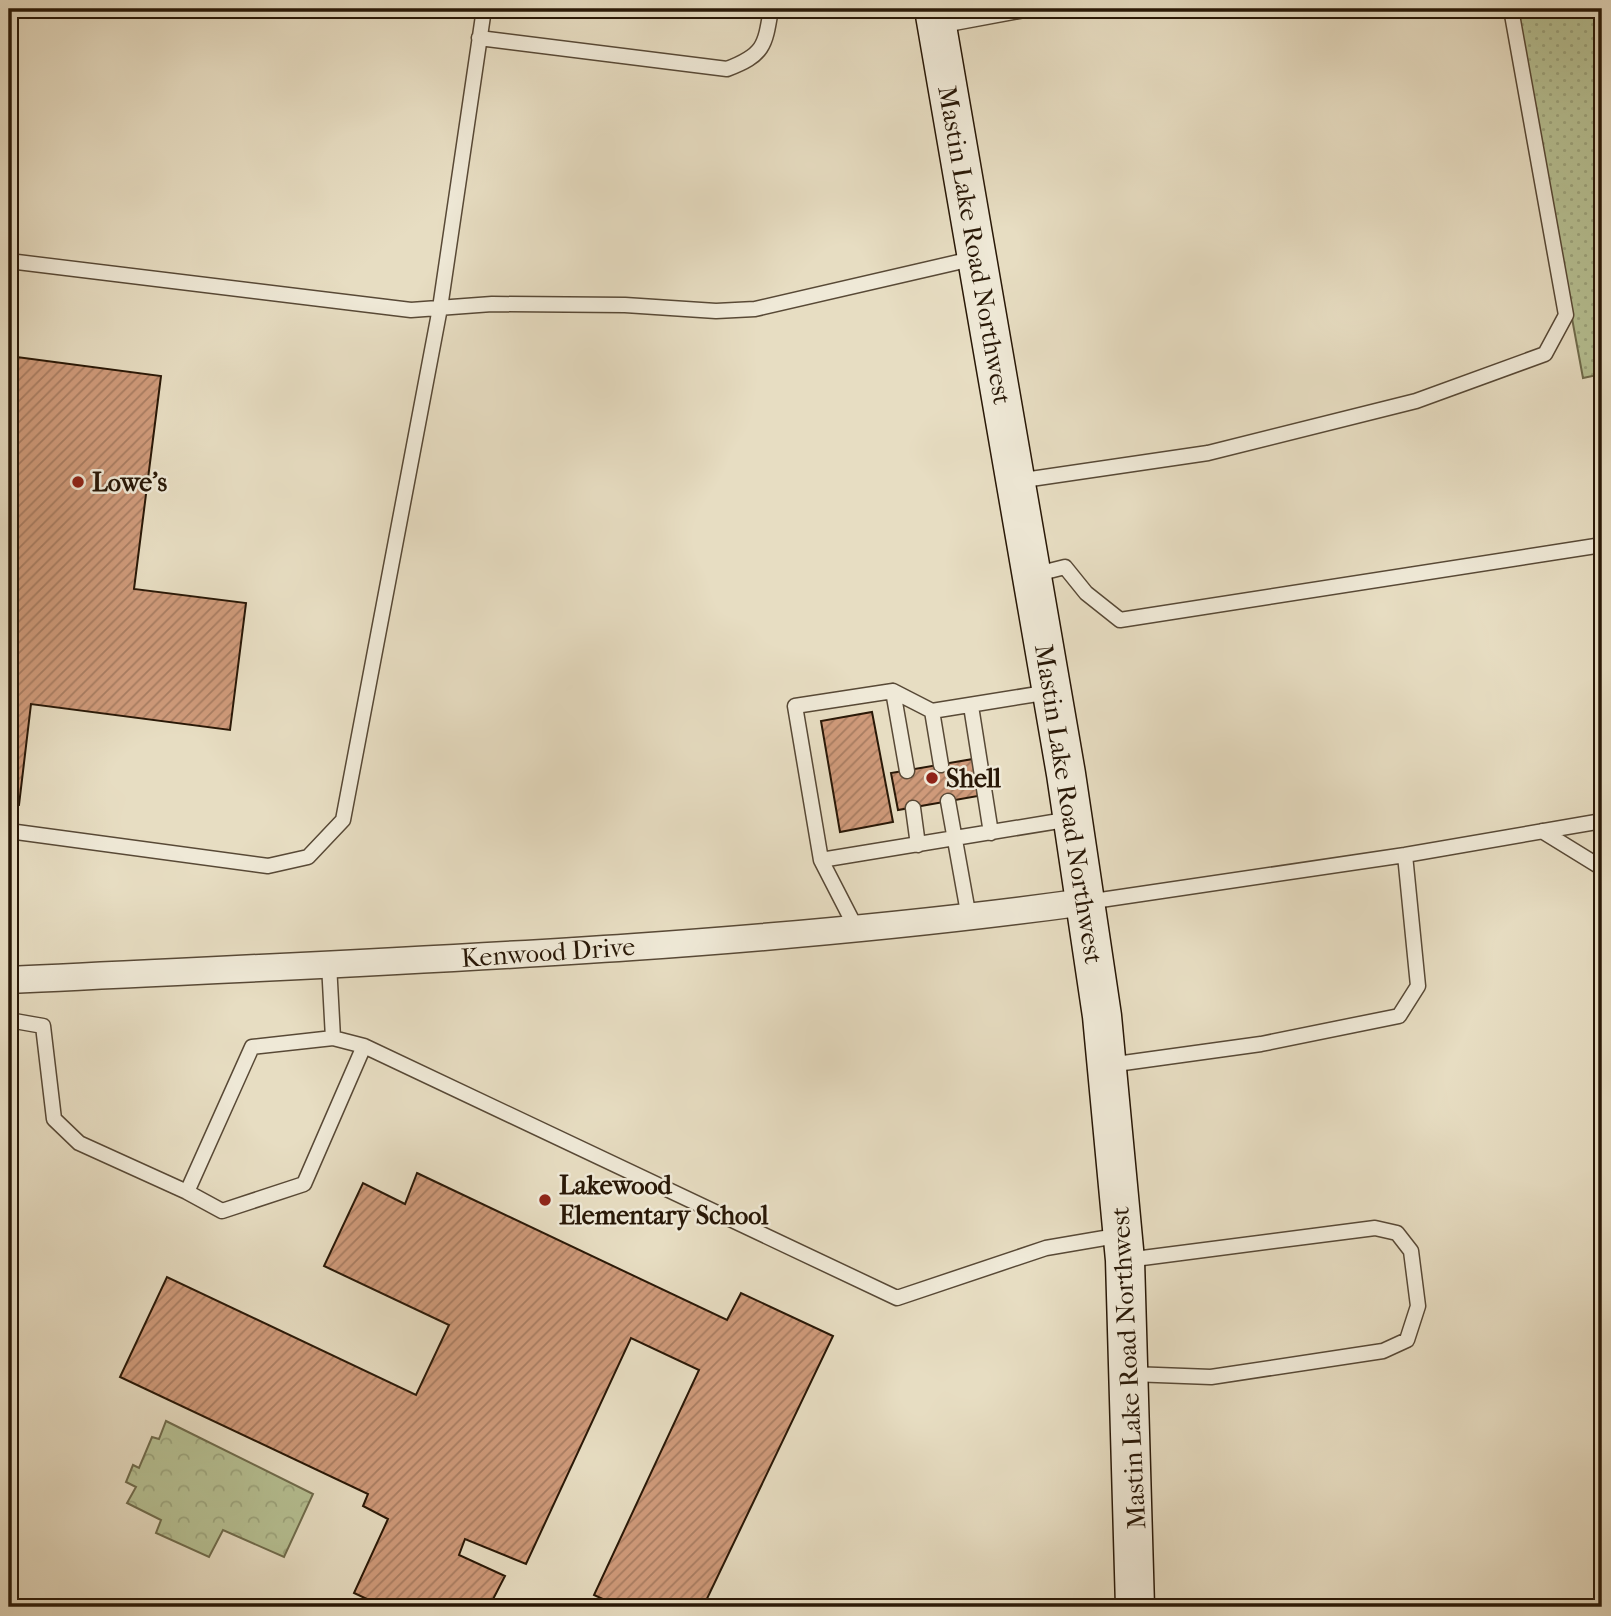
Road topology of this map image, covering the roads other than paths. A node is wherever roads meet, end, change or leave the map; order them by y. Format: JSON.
{"nodes":[{"id":1,"x":484,"y":9,"type":"edge"},
{"id":2,"x":771,"y":9,"type":"edge"},
{"id":3,"x":1030,"y":9,"type":"edge"},
{"id":4,"x":1511,"y":9,"type":"edge"},
{"id":5,"x":936,"y":17,"type":"edge"},
{"id":6,"x":480,"y":38,"type":"junction"},
{"id":7,"x":977,"y":258,"type":"junction"},
{"id":8,"x":9,"y":261,"type":"edge"},
{"id":9,"x":440,"y":308,"type":"junction"},
{"id":10,"x":1015,"y":482,"type":"junction"},
{"id":11,"x":1602,"y":545,"type":"edge"},
{"id":12,"x":1031,"y":576,"type":"junction"},
{"id":13,"x":893,"y":691,"type":"junction"},
{"id":14,"x":1051,"y":691,"type":"junction"},
{"id":15,"x":971,"y":706,"type":"junction"},
{"id":16,"x":932,"y":711,"type":"junction"},
{"id":17,"x":941,"y":765,"type":"dead end"},
{"id":18,"x":907,"y":771,"type":"dead end"},
{"id":19,"x":948,"y":802,"type":"dead end"},
{"id":20,"x":913,"y":808,"type":"dead end"},
{"id":21,"x":1072,"y":819,"type":"junction"},
{"id":22,"x":1602,"y":821,"type":"edge"},
{"id":23,"x":9,"y":831,"type":"edge"},
{"id":24,"x":1542,"y":831,"type":"junction"},
{"id":25,"x":991,"y":832,"type":"junction"},
{"id":26,"x":955,"y":838,"type":"junction"},
{"id":27,"x":918,"y":845,"type":"junction"},
{"id":28,"x":1405,"y":855,"type":"junction"},
{"id":29,"x":821,"y":860,"type":"junction"},
{"id":30,"x":1602,"y":868,"type":"edge"},
{"id":31,"x":1085,"y":902,"type":"junction"},
{"id":32,"x":970,"y":918,"type":"junction"},
{"id":33,"x":858,"y":930,"type":"junction"},
{"id":34,"x":329,"y":964,"type":"junction"},
{"id":35,"x":9,"y":980,"type":"edge"},
{"id":36,"x":9,"y":1020,"type":"edge"},
{"id":37,"x":332,"y":1038,"type":"junction"},
{"id":38,"x":364,"y":1046,"type":"junction"},
{"id":39,"x":1107,"y":1066,"type":"junction"},
{"id":40,"x":187,"y":1192,"type":"junction"},
{"id":41,"x":1124,"y":1247,"type":"junction"},
{"id":42,"x":1131,"y":1374,"type":"junction"},
{"id":43,"x":1136,"y":1607,"type":"edge"}],
"edges":[{"from":1,"to":6,"type":"lane"},
{"from":2,"to":6,"type":"lane"},
{"from":3,"to":5,"type":"lane"},
{"from":4,"to":10,"type":"lane"},
{"from":5,"to":7,"type":"street","name":"Mastin Lake Road Northwest"},
{"from":6,"to":9,"type":"lane"},
{"from":7,"to":9,"type":"lane"},
{"from":7,"to":10,"type":"street","name":"Mastin Lake Road Northwest"},
{"from":8,"to":9,"type":"lane"},
{"from":9,"to":23,"type":"lane"},
{"from":10,"to":12,"type":"street","name":"Mastin Lake Road Northwest"},
{"from":11,"to":12,"type":"lane"},
{"from":12,"to":14,"type":"street","name":"Mastin Lake Road Northwest"},
{"from":13,"to":16,"type":"lane"},
{"from":13,"to":18,"type":"lane"},
{"from":13,"to":29,"type":"lane"},
{"from":14,"to":15,"type":"lane"},
{"from":14,"to":21,"type":"street","name":"Mastin Lake Road Northwest"},
{"from":15,"to":16,"type":"lane"},
{"from":15,"to":25,"type":"lane"},
{"from":16,"to":17,"type":"lane"},
{"from":19,"to":26,"type":"lane"},
{"from":20,"to":27,"type":"lane"},
{"from":21,"to":25,"type":"lane"},
{"from":21,"to":31,"type":"street","name":"Mastin Lake Road Northwest"},
{"from":22,"to":24,"type":"lane"},
{"from":24,"to":28,"type":"lane"},
{"from":24,"to":30,"type":"lane"},
{"from":25,"to":26,"type":"lane"},
{"from":26,"to":27,"type":"lane"},
{"from":26,"to":32,"type":"lane"},
{"from":27,"to":29,"type":"lane"},
{"from":28,"to":31,"type":"lane"},
{"from":28,"to":39,"type":"lane"},
{"from":29,"to":33,"type":"lane"},
{"from":31,"to":32,"type":"street","name":"Kenwood Drive"},
{"from":31,"to":39,"type":"street","name":"Mastin Lake Road Northwest"},
{"from":32,"to":33,"type":"street","name":"Kenwood Drive"},
{"from":33,"to":34,"type":"street","name":"Kenwood Drive"},
{"from":34,"to":35,"type":"street","name":"Kenwood Drive"},
{"from":34,"to":37,"type":"lane"},
{"from":36,"to":40,"type":"lane"},
{"from":37,"to":38,"type":"lane"},
{"from":37,"to":40,"type":"lane"},
{"from":38,"to":40,"type":"lane"},
{"from":38,"to":41,"type":"lane"},
{"from":39,"to":41,"type":"street","name":"Mastin Lake Road Northwest"},
{"from":41,"to":42,"type":"street","name":"Mastin Lake Road Northwest"},
{"from":41,"to":42,"type":"lane"},
{"from":42,"to":43,"type":"street","name":"Mastin Lake Road Northwest"}]}
